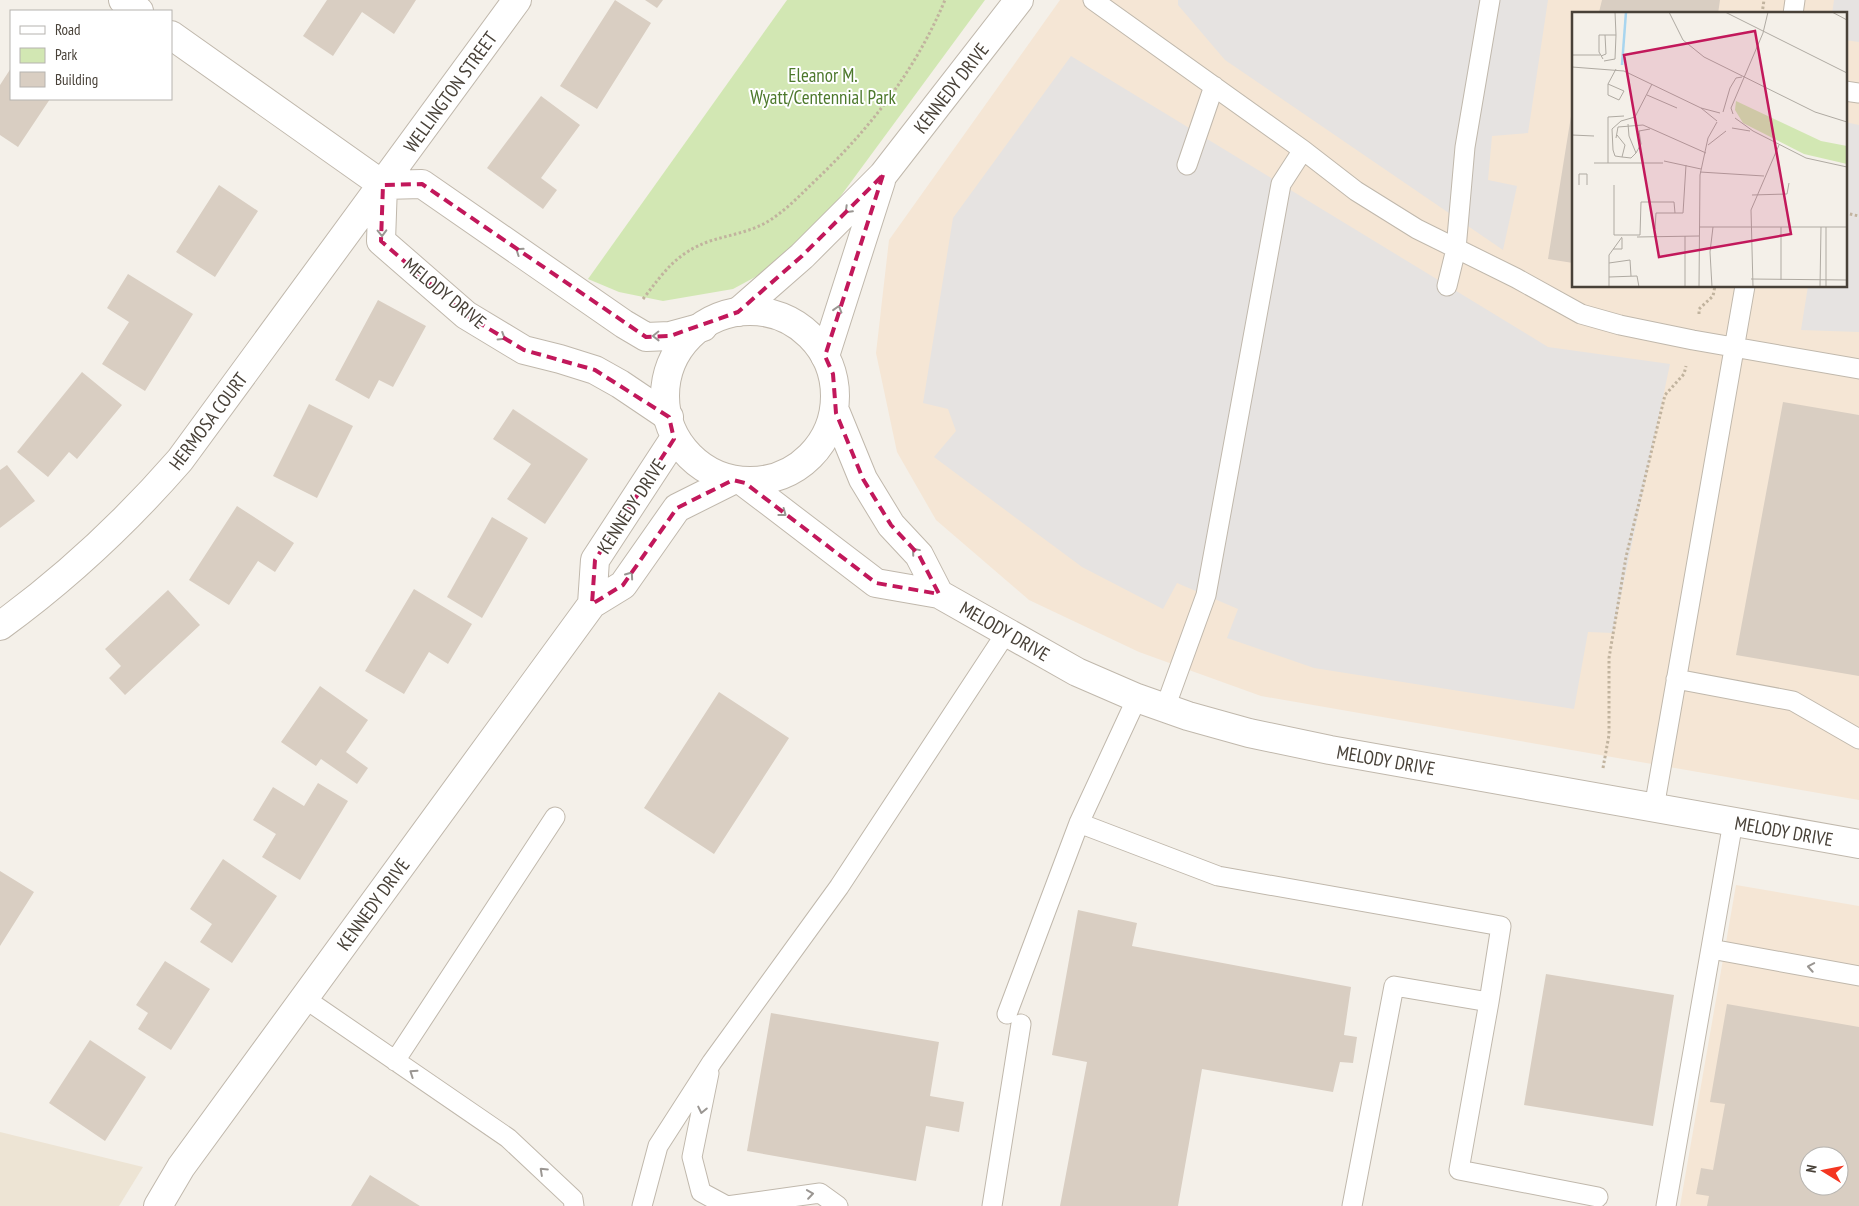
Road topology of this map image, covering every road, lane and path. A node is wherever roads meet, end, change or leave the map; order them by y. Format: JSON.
{"nodes":[{"id":1,"x":123,"y":0,"type":"edge"},
{"id":2,"x":517,"y":0,"type":"edge"},
{"id":3,"x":945,"y":0,"type":"edge"},
{"id":4,"x":1018,"y":0,"type":"edge"},
{"id":5,"x":1093,"y":0,"type":"edge"},
{"id":6,"x":1490,"y":0,"type":"edge"},
{"id":7,"x":137,"y":10,"type":"edge"},
{"id":8,"x":172,"y":36,"type":"edge"},
{"id":9,"x":1214,"y":86,"type":"junction"},
{"id":10,"x":1846,"y":91,"type":"edge"},
{"id":11,"x":1859,"y":93,"type":"edge"},
{"id":12,"x":1303,"y":150,"type":"junction"},
{"id":13,"x":1187,"y":165,"type":"dead end"},
{"id":14,"x":883,"y":175,"type":"junction"},
{"id":15,"x":383,"y":185,"type":"junction"},
{"id":16,"x":1846,"y":214,"type":"edge"},
{"id":17,"x":1859,"y":216,"type":"edge"},
{"id":18,"x":1456,"y":249,"type":"junction"},
{"id":19,"x":1447,"y":286,"type":"dead end"},
{"id":20,"x":1715,"y":288,"type":"edge"},
{"id":21,"x":1745,"y":288,"type":"edge"},
{"id":22,"x":738,"y":312,"type":"junction"},
{"id":23,"x":624,"y":324,"type":"junction"},
{"id":24,"x":703,"y":327,"type":"junction"},
{"id":25,"x":1693,"y":340,"type":"junction"},
{"id":26,"x":1734,"y":347,"type":"junction"},
{"id":27,"x":825,"y":356,"type":"junction"},
{"id":28,"x":1859,"y":368,"type":"edge"},
{"id":29,"x":836,"y":413,"type":"junction"},
{"id":30,"x":671,"y":428,"type":"junction"},
{"id":31,"x":739,"y":481,"type":"junction"},
{"id":32,"x":939,"y":594,"type":"junction"},
{"id":33,"x":592,"y":604,"type":"junction"},
{"id":34,"x":0,"y":626,"type":"edge"},
{"id":35,"x":1006,"y":633,"type":"junction"},
{"id":36,"x":1676,"y":679,"type":"junction"},
{"id":37,"x":1137,"y":698,"type":"junction"},
{"id":38,"x":1165,"y":708,"type":"junction"},
{"id":39,"x":1859,"y":739,"type":"edge"},
{"id":40,"x":1598,"y":798,"type":"junction"},
{"id":41,"x":1654,"y":808,"type":"junction"},
{"id":42,"x":555,"y":817,"type":"dead end"},
{"id":43,"x":1733,"y":822,"type":"junction"},
{"id":44,"x":1079,"y":823,"type":"junction"},
{"id":45,"x":1859,"y":844,"type":"edge"},
{"id":46,"x":1711,"y":949,"type":"junction"},
{"id":47,"x":1859,"y":976,"type":"edge"},
{"id":48,"x":304,"y":998,"type":"junction"},
{"id":49,"x":1489,"y":1002,"type":"junction"},
{"id":50,"x":395,"y":1061,"type":"junction"},
{"id":51,"x":712,"y":1062,"type":"junction"},
{"id":52,"x":1598,"y":1197,"type":"dead end"},
{"id":53,"x":158,"y":1206,"type":"edge"},
{"id":54,"x":574,"y":1206,"type":"edge"},
{"id":55,"x":642,"y":1206,"type":"edge"},
{"id":56,"x":838,"y":1206,"type":"edge"},
{"id":57,"x":992,"y":1206,"type":"edge"},
{"id":58,"x":1352,"y":1206,"type":"edge"},
{"id":59,"x":1666,"y":1206,"type":"edge"}],
"edges":[{"from":1,"to":7,"type":"street"},
{"from":2,"to":15,"type":"street","name":"WELLINGTON STREET"},
{"from":3,"to":23,"type":"path"},
{"from":4,"to":14,"type":"street","name":"KENNEDY DRIVE"},
{"from":5,"to":9,"type":"lane"},
{"from":6,"to":18,"type":"lane"},
{"from":8,"to":15,"type":"street"},
{"from":9,"to":12,"type":"lane"},
{"from":9,"to":13,"type":"lane"},
{"from":10,"to":11,"type":"lane"},
{"from":12,"to":18,"type":"lane"},
{"from":12,"to":38,"type":"lane"},
{"from":14,"to":22,"type":"street","name":"KENNEDY DRIVE","one_way":true},
{"from":27,"to":14,"type":"street","name":"KENNEDY DRIVE","one_way":true},
{"from":23,"to":15,"type":"street","one_way":true},
{"from":15,"to":30,"type":"street","name":"MELODY DRIVE","one_way":true},
{"from":15,"to":34,"type":"street","name":"HERMOSA COURT"},
{"from":16,"to":17,"type":"path"},
{"from":18,"to":19,"type":"lane"},
{"from":18,"to":25,"type":"lane"},
{"from":20,"to":25,"type":"path"},
{"from":21,"to":26,"type":"lane"},
{"from":22,"to":24,"type":"street"},
{"from":22,"to":27,"type":"street"},
{"from":24,"to":23,"type":"street","one_way":true},
{"from":24,"to":30,"type":"street"},
{"from":25,"to":26,"type":"lane"},
{"from":25,"to":40,"type":"path"},
{"from":26,"to":28,"type":"lane"},
{"from":26,"to":36,"type":"lane"},
{"from":27,"to":29,"type":"street"},
{"from":29,"to":31,"type":"street"},
{"from":32,"to":29,"type":"street","name":"MELODY DRIVE","one_way":true},
{"from":30,"to":31,"type":"street"},
{"from":30,"to":33,"type":"street","name":"KENNEDY DRIVE"},
{"from":31,"to":32,"type":"street","name":"MELODY DRIVE","one_way":true},
{"from":33,"to":31,"type":"street","name":"KENNEDY DRIVE","one_way":true},
{"from":32,"to":35,"type":"street","name":"MELODY DRIVE"},
{"from":33,"to":48,"type":"street","name":"KENNEDY DRIVE"},
{"from":35,"to":37,"type":"street","name":"MELODY DRIVE"},
{"from":35,"to":51,"type":"lane"},
{"from":36,"to":39,"type":"lane"},
{"from":36,"to":41,"type":"lane"},
{"from":37,"to":38,"type":"street","name":"MELODY DRIVE"},
{"from":37,"to":44,"type":"lane"},
{"from":38,"to":40,"type":"street","name":"MELODY DRIVE"},
{"from":40,"to":41,"type":"street","name":"MELODY DRIVE"},
{"from":41,"to":43,"type":"street","name":"MELODY DRIVE"},
{"from":42,"to":50,"type":"lane"},
{"from":43,"to":45,"type":"street","name":"MELODY DRIVE"},
{"from":43,"to":46,"type":"lane"},
{"from":44,"to":49,"type":"lane"},
{"from":44,"to":57,"type":"lane"},
{"from":47,"to":46,"type":"lane","one_way":true},
{"from":46,"to":59,"type":"lane"},
{"from":48,"to":50,"type":"lane"},
{"from":48,"to":53,"type":"street","name":"KENNEDY DRIVE"},
{"from":49,"to":52,"type":"lane"},
{"from":49,"to":58,"type":"lane"},
{"from":54,"to":50,"type":"lane","one_way":true},
{"from":51,"to":55,"type":"lane"},
{"from":51,"to":56,"type":"lane","one_way":true}]}
